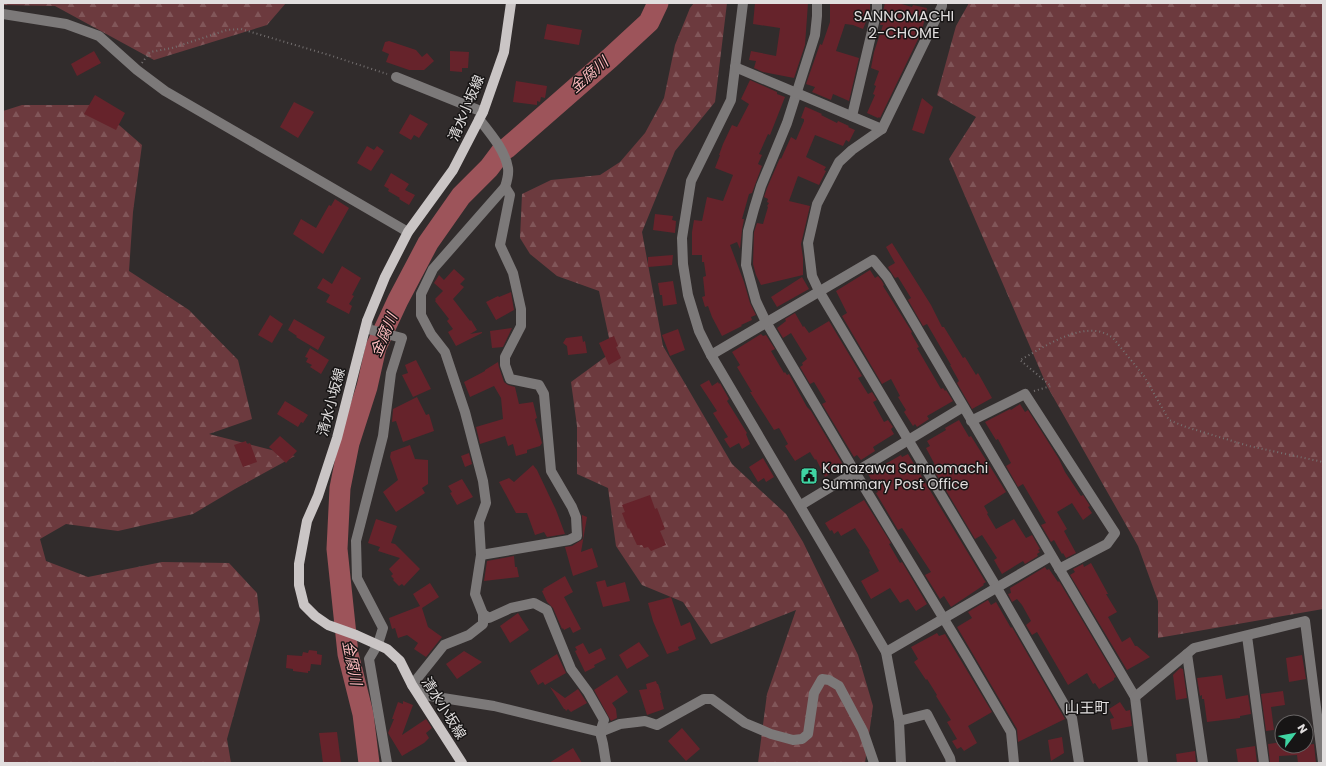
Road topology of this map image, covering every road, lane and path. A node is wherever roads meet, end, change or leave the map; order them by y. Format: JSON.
{"nodes":[{"id":1,"x":511,"y":3,"type":"edge"},
{"id":2,"x":743,"y":3,"type":"edge"},
{"id":3,"x":817,"y":3,"type":"edge"},
{"id":4,"x":877,"y":3,"type":"edge"},
{"id":5,"x":942,"y":3,"type":"edge"},
{"id":6,"x":3,"y":14,"type":"edge"},
{"id":7,"x":735,"y":66,"type":"junction"},
{"id":8,"x":137,"y":70,"type":"junction"},
{"id":9,"x":396,"y":77,"type":"joint"},
{"id":10,"x":796,"y":93,"type":"junction"},
{"id":11,"x":481,"y":115,"type":"junction"},
{"id":12,"x":852,"y":116,"type":"junction"},
{"id":13,"x":882,"y":129,"type":"junction"},
{"id":14,"x":507,"y":182,"type":"junction"},
{"id":15,"x":408,"y":232,"type":"junction"},
{"id":16,"x":819,"y":291,"type":"junction"},
{"id":17,"x":766,"y":322,"type":"junction"},
{"id":18,"x":367,"y":325,"type":"junction"},
{"id":19,"x":711,"y":355,"type":"junction"},
{"id":20,"x":1025,"y":394,"type":"junction"},
{"id":21,"x":963,"y":407,"type":"junction"},
{"id":22,"x":971,"y":422,"type":"junction"},
{"id":23,"x":908,"y":440,"type":"junction"},
{"id":24,"x":1323,"y":462,"type":"edge"},
{"id":25,"x":855,"y":472,"type":"junction"},
{"id":26,"x":801,"y":505,"type":"junction"},
{"id":27,"x":481,"y":555,"type":"junction"},
{"id":28,"x":1051,"y":556,"type":"junction"},
{"id":29,"x":1059,"y":569,"type":"junction"},
{"id":30,"x":997,"y":588,"type":"junction"},
{"id":31,"x":483,"y":614,"type":"junction"},
{"id":32,"x":944,"y":620,"type":"junction"},
{"id":33,"x":1247,"y":636,"type":"junction"},
{"id":34,"x":374,"y":642,"type":"junction"},
{"id":35,"x":886,"y":652,"type":"junction"},
{"id":36,"x":1187,"y":654,"type":"junction"},
{"id":37,"x":412,"y":685,"type":"junction"},
{"id":38,"x":1135,"y":697,"type":"junction"},
{"id":39,"x":899,"y":721,"type":"junction"},
{"id":40,"x":600,"y":732,"type":"junction"},
{"id":41,"x":1323,"y":762,"type":"edge"},
{"id":42,"x":387,"y":763,"type":"edge"},
{"id":43,"x":462,"y":763,"type":"edge"},
{"id":44,"x":606,"y":763,"type":"edge"},
{"id":45,"x":874,"y":763,"type":"edge"},
{"id":46,"x":901,"y":763,"type":"edge"},
{"id":47,"x":951,"y":763,"type":"edge"},
{"id":48,"x":1014,"y":763,"type":"edge"},
{"id":49,"x":1079,"y":763,"type":"edge"},
{"id":50,"x":1143,"y":763,"type":"edge"},
{"id":51,"x":1203,"y":763,"type":"edge"},
{"id":52,"x":1264,"y":763,"type":"edge"}],
"edges":[{"from":1,"to":11,"type":"main road","name":"清水小坂線"},
{"from":2,"to":7,"type":"street"},
{"from":3,"to":10,"type":"street"},
{"from":4,"to":12,"type":"street"},
{"from":5,"to":13,"type":"street"},
{"from":6,"to":8,"type":"street"},
{"from":7,"to":10,"type":"street"},
{"from":7,"to":19,"type":"street"},
{"from":8,"to":9,"type":"path"},
{"from":8,"to":15,"type":"street"},
{"from":9,"to":11,"type":"street"},
{"from":10,"to":12,"type":"street"},
{"from":10,"to":17,"type":"street"},
{"from":11,"to":14,"type":"street"},
{"from":11,"to":15,"type":"main road","name":"清水小坂線"},
{"from":12,"to":13,"type":"street"},
{"from":13,"to":16,"type":"street"},
{"from":14,"to":27,"type":"street"},
{"from":14,"to":27,"type":"street"},
{"from":15,"to":18,"type":"main road","name":"清水小坂線"},
{"from":16,"to":17,"type":"street"},
{"from":16,"to":21,"type":"street"},
{"from":16,"to":23,"type":"street"},
{"from":17,"to":19,"type":"street"},
{"from":17,"to":25,"type":"street"},
{"from":18,"to":34,"type":"street"},
{"from":18,"to":34,"type":"main road","name":"清水小坂線"},
{"from":19,"to":26,"type":"street"},
{"from":20,"to":22,"type":"street"},
{"from":20,"to":24,"type":"path"},
{"from":20,"to":29,"type":"street"},
{"from":21,"to":22,"type":"street"},
{"from":21,"to":23,"type":"street"},
{"from":22,"to":28,"type":"street"},
{"from":23,"to":25,"type":"street"},
{"from":23,"to":30,"type":"street"},
{"from":25,"to":26,"type":"street"},
{"from":25,"to":32,"type":"street"},
{"from":26,"to":35,"type":"street"},
{"from":27,"to":31,"type":"street"},
{"from":28,"to":29,"type":"street"},
{"from":28,"to":30,"type":"street"},
{"from":29,"to":38,"type":"street"},
{"from":30,"to":32,"type":"street"},
{"from":30,"to":49,"type":"street"},
{"from":31,"to":37,"type":"street"},
{"from":31,"to":40,"type":"street"},
{"from":32,"to":35,"type":"street"},
{"from":32,"to":48,"type":"street"},
{"from":33,"to":36,"type":"street"},
{"from":33,"to":41,"type":"street"},
{"from":33,"to":52,"type":"street"},
{"from":34,"to":37,"type":"main road","name":"清水小坂線"},
{"from":34,"to":42,"type":"street"},
{"from":35,"to":39,"type":"street"},
{"from":36,"to":38,"type":"street"},
{"from":36,"to":51,"type":"street"},
{"from":37,"to":40,"type":"street"},
{"from":37,"to":43,"type":"main road","name":"清水小坂線"},
{"from":38,"to":50,"type":"street"},
{"from":39,"to":46,"type":"street"},
{"from":39,"to":47,"type":"street"},
{"from":40,"to":44,"type":"street"},
{"from":40,"to":45,"type":"street"}]}
